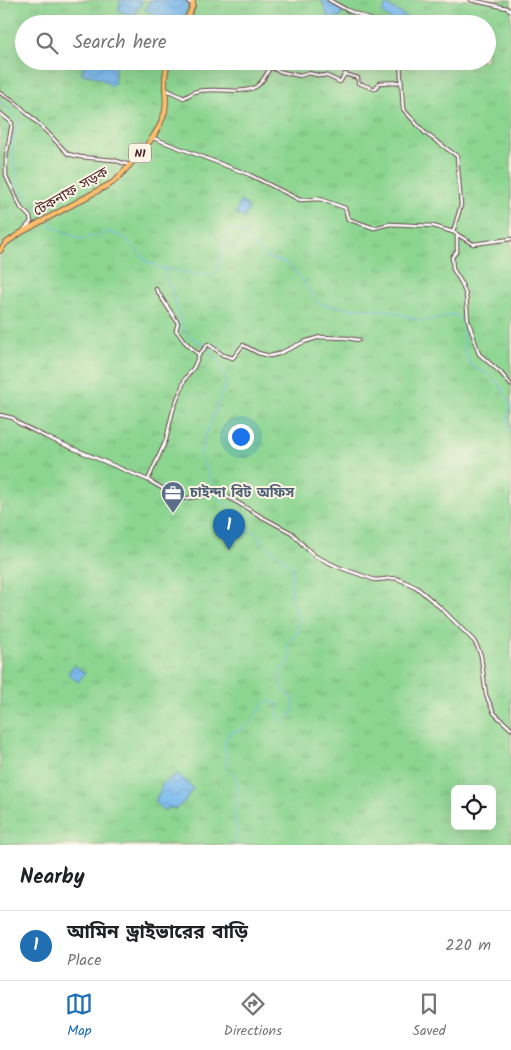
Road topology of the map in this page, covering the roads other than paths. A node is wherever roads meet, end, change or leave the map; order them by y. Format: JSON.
{"nodes":[{"id":1,"x":186,"y":0,"type":"edge"},
{"id":2,"x":329,"y":0,"type":"edge"},
{"id":3,"x":471,"y":0,"type":"edge"},
{"id":4,"x":193,"y":2,"type":"edge"},
{"id":5,"x":511,"y":11,"type":"edge"},
{"id":6,"x":188,"y":15,"type":"edge"},
{"id":7,"x":360,"y":15,"type":"edge"},
{"id":8,"x":166,"y":70,"type":"edge"},
{"id":9,"x":268,"y":70,"type":"edge"},
{"id":10,"x":276,"y":70,"type":"edge"},
{"id":11,"x":400,"y":70,"type":"edge"},
{"id":12,"x":401,"y":82,"type":"junction"},
{"id":13,"x":165,"y":90,"type":"junction"},
{"id":14,"x":0,"y":93,"type":"edge"},
{"id":15,"x":0,"y":113,"type":"edge"},
{"id":16,"x":153,"y":138,"type":"junction"},
{"id":17,"x":129,"y":165,"type":"junction"},
{"id":18,"x":22,"y":232,"type":"junction"},
{"id":19,"x":453,"y":232,"type":"junction"},
{"id":20,"x":457,"y":235,"type":"junction"},
{"id":21,"x":511,"y":239,"type":"edge"},
{"id":22,"x":0,"y":251,"type":"edge"},
{"id":23,"x":156,"y":289,"type":"dead end"},
{"id":24,"x":360,"y":340,"type":"dead end"},
{"id":25,"x":199,"y":355,"type":"junction"},
{"id":26,"x":511,"y":385,"type":"edge"},
{"id":27,"x":0,"y":415,"type":"edge"},
{"id":28,"x":148,"y":480,"type":"junction"},
{"id":29,"x":511,"y":729,"type":"edge"}],
"edges":[{"from":1,"to":4,"type":"street"},
{"from":2,"to":7,"type":"street"},
{"from":3,"to":5,"type":"street"},
{"from":4,"to":6,"type":"highway"},
{"from":8,"to":13,"type":"highway","name":"টেকনাফ সড়ক","number":"N1"},
{"from":9,"to":13,"type":"street"},
{"from":10,"to":12,"type":"street"},
{"from":11,"to":12,"type":"street"},
{"from":12,"to":19,"type":"street"},
{"from":13,"to":16,"type":"highway","name":"টেকনাফ সড়ক","number":"N1"},
{"from":14,"to":17,"type":"street"},
{"from":15,"to":18,"type":"street"},
{"from":16,"to":17,"type":"highway","name":"টেকনাফ সড়ক","number":"N1"},
{"from":16,"to":19,"type":"street"},
{"from":17,"to":18,"type":"highway","name":"টেকনাফ সড়ক","number":"N1"},
{"from":18,"to":22,"type":"highway","name":"টেকনাফ সড়ক","number":"N1"},
{"from":19,"to":20,"type":"street"},
{"from":20,"to":21,"type":"street"},
{"from":20,"to":26,"type":"street"},
{"from":23,"to":25,"type":"street"},
{"from":24,"to":25,"type":"street"},
{"from":25,"to":28,"type":"street"},
{"from":27,"to":28,"type":"street"},
{"from":28,"to":29,"type":"street"}]}
